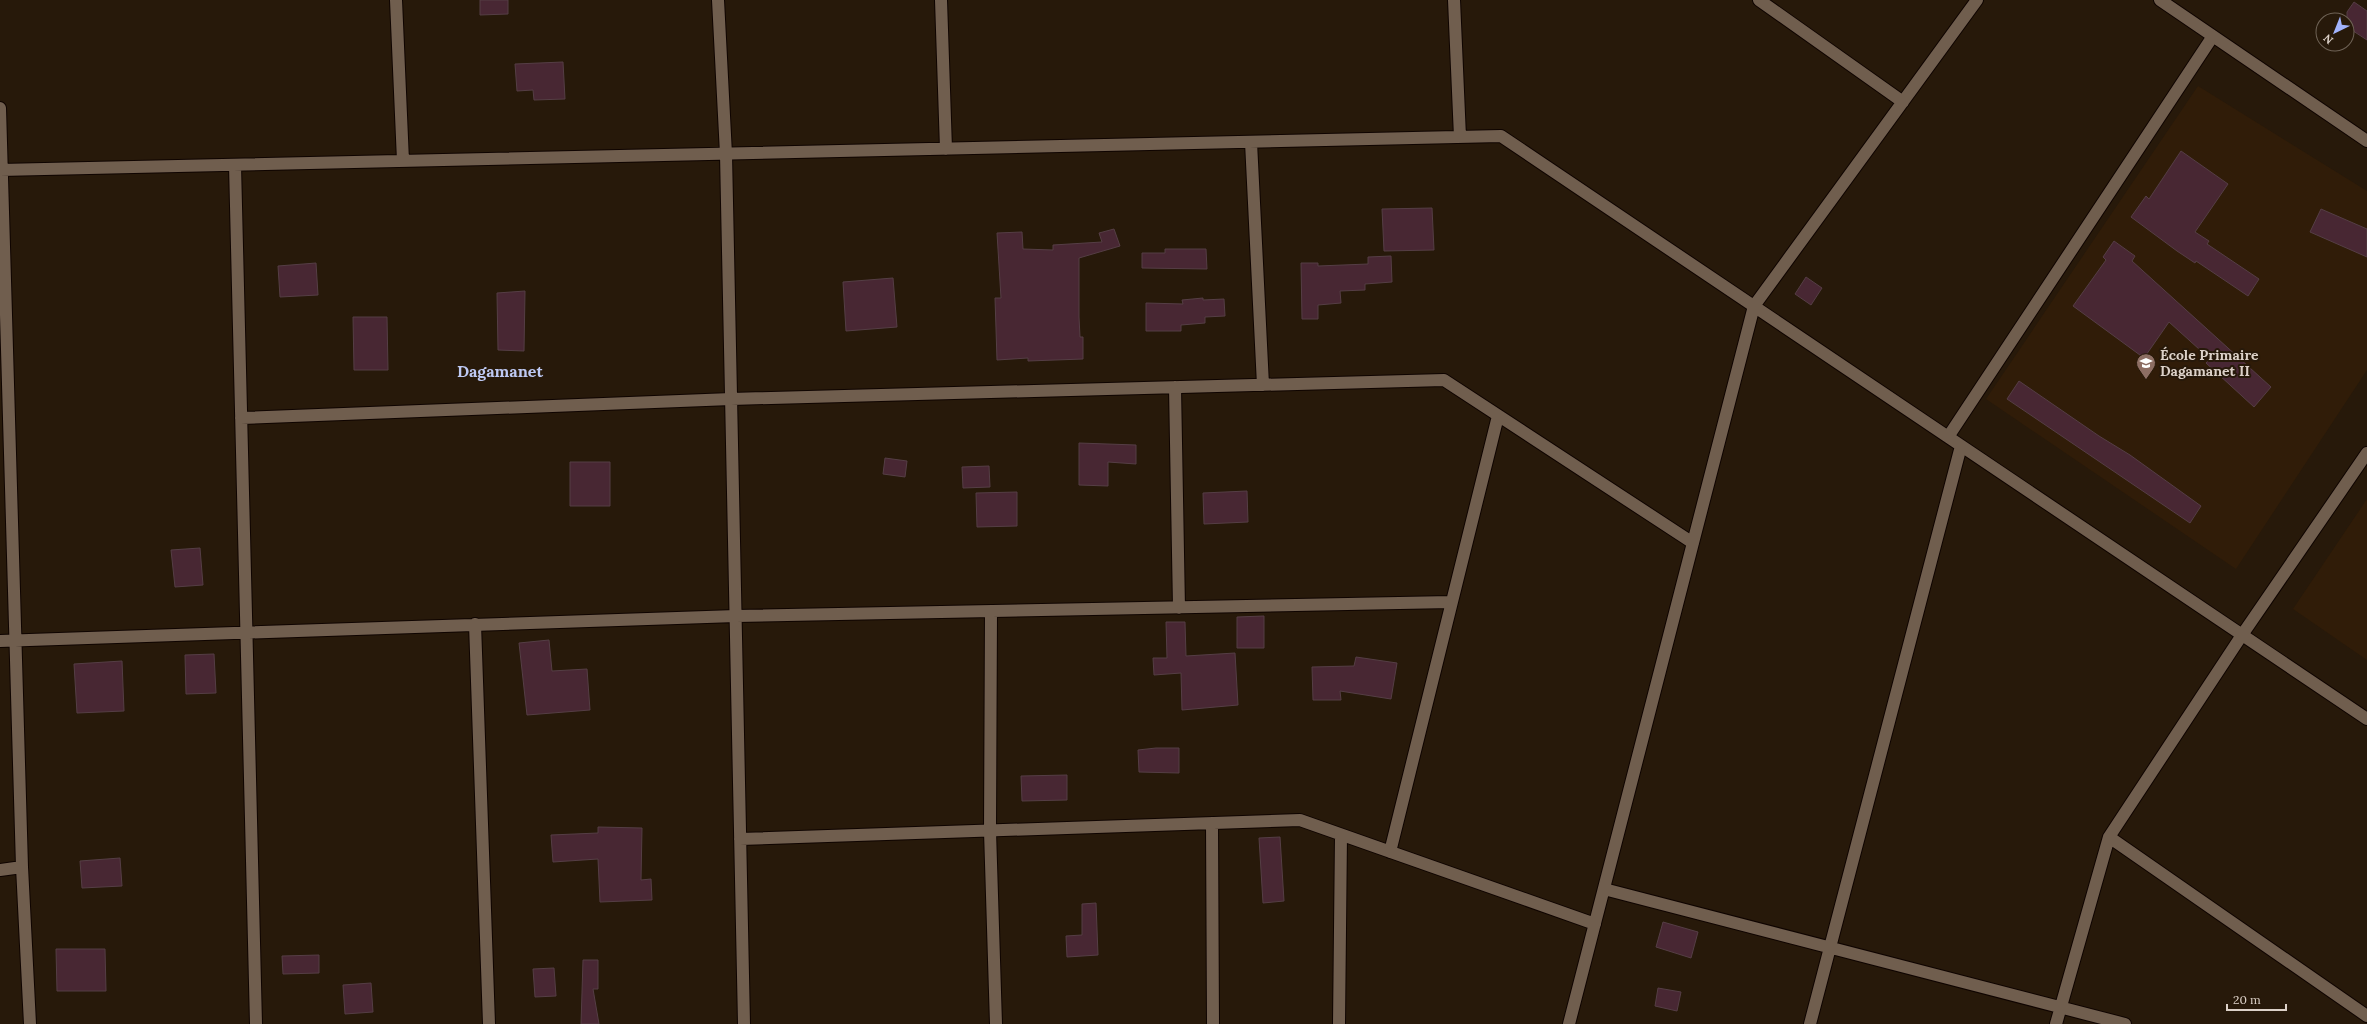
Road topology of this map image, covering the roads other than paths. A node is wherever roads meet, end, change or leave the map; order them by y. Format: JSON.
{"nodes":[{"id":1,"x":396,"y":0,"type":"edge"},
{"id":2,"x":718,"y":0,"type":"edge"},
{"id":3,"x":941,"y":0,"type":"edge"},
{"id":4,"x":1454,"y":0,"type":"edge"},
{"id":5,"x":1759,"y":0,"type":"edge"},
{"id":6,"x":1977,"y":0,"type":"edge"},
{"id":7,"x":2160,"y":0,"type":"edge"},
{"id":8,"x":2213,"y":36,"type":"junction"},
{"id":9,"x":1903,"y":102,"type":"junction"},
{"id":10,"x":0,"y":108,"type":"edge"},
{"id":11,"x":1460,"y":137,"type":"junction"},
{"id":12,"x":2367,"y":141,"type":"edge"},
{"id":13,"x":1251,"y":142,"type":"junction"},
{"id":14,"x":946,"y":148,"type":"junction"},
{"id":15,"x":726,"y":154,"type":"junction"},
{"id":16,"x":403,"y":161,"type":"junction"},
{"id":17,"x":235,"y":165,"type":"junction"},
{"id":18,"x":1,"y":170,"type":"edge"},
{"id":19,"x":1754,"y":306,"type":"junction"},
{"id":20,"x":1263,"y":385,"type":"junction"},
{"id":21,"x":1175,"y":387,"type":"junction"},
{"id":22,"x":731,"y":399,"type":"junction"},
{"id":23,"x":1498,"y":416,"type":"junction"},
{"id":24,"x":241,"y":418,"type":"junction"},
{"id":25,"x":5,"y":420,"type":"edge"},
{"id":26,"x":1948,"y":437,"type":"junction"},
{"id":27,"x":1961,"y":446,"type":"junction"},
{"id":28,"x":2367,"y":453,"type":"edge"},
{"id":29,"x":1693,"y":543,"type":"junction"},
{"id":30,"x":1451,"y":602,"type":"junction"},
{"id":31,"x":1179,"y":608,"type":"junction"},
{"id":32,"x":990,"y":611,"type":"junction"},
{"id":33,"x":736,"y":616,"type":"junction"},
{"id":34,"x":475,"y":624,"type":"junction"},
{"id":35,"x":247,"y":632,"type":"junction"},
{"id":36,"x":2242,"y":635,"type":"junction"},
{"id":37,"x":16,"y":640,"type":"junction"},
{"id":38,"x":0,"y":641,"type":"edge"},
{"id":39,"x":2367,"y":719,"type":"edge"},
{"id":40,"x":1212,"y":823,"type":"junction"},
{"id":41,"x":990,"y":831,"type":"junction"},
{"id":42,"x":1341,"y":835,"type":"junction"},
{"id":43,"x":2110,"y":837,"type":"junction"},
{"id":44,"x":740,"y":839,"type":"junction"},
{"id":45,"x":1390,"y":852,"type":"junction"},
{"id":46,"x":22,"y":867,"type":"junction"},
{"id":47,"x":0,"y":870,"type":"edge"},
{"id":48,"x":1604,"y":889,"type":"junction"},
{"id":49,"x":1595,"y":924,"type":"junction"},
{"id":50,"x":1830,"y":948,"type":"junction"},
{"id":51,"x":2060,"y":1007,"type":"junction"},
{"id":52,"x":2367,"y":1016,"type":"edge"},
{"id":53,"x":30,"y":1024,"type":"edge"},
{"id":54,"x":256,"y":1024,"type":"edge"},
{"id":55,"x":489,"y":1024,"type":"edge"},
{"id":56,"x":744,"y":1024,"type":"edge"},
{"id":57,"x":996,"y":1024,"type":"edge"},
{"id":58,"x":1213,"y":1024,"type":"edge"},
{"id":59,"x":1339,"y":1024,"type":"edge"},
{"id":60,"x":1569,"y":1024,"type":"edge"},
{"id":61,"x":1810,"y":1024,"type":"edge"},
{"id":62,"x":2056,"y":1024,"type":"edge"},
{"id":63,"x":2125,"y":1024,"type":"edge"}],
"edges":[{"from":1,"to":16,"type":"street"},
{"from":2,"to":15,"type":"street"},
{"from":3,"to":14,"type":"street"},
{"from":4,"to":11,"type":"street"},
{"from":5,"to":9,"type":"street"},
{"from":6,"to":9,"type":"street"},
{"from":7,"to":8,"type":"street"},
{"from":8,"to":12,"type":"street"},
{"from":8,"to":26,"type":"street"},
{"from":9,"to":19,"type":"street"},
{"from":10,"to":18,"type":"street"},
{"from":11,"to":13,"type":"street"},
{"from":11,"to":19,"type":"street"},
{"from":13,"to":14,"type":"street"},
{"from":13,"to":20,"type":"street"},
{"from":14,"to":15,"type":"street"},
{"from":15,"to":16,"type":"street"},
{"from":15,"to":22,"type":"street"},
{"from":16,"to":17,"type":"street"},
{"from":17,"to":18,"type":"street"},
{"from":17,"to":24,"type":"street"},
{"from":18,"to":25,"type":"street"},
{"from":19,"to":26,"type":"street"},
{"from":19,"to":29,"type":"street"},
{"from":20,"to":21,"type":"street"},
{"from":20,"to":23,"type":"street"},
{"from":21,"to":22,"type":"street"},
{"from":21,"to":31,"type":"street"},
{"from":22,"to":24,"type":"street"},
{"from":22,"to":33,"type":"street"},
{"from":23,"to":29,"type":"street"},
{"from":23,"to":30,"type":"street"},
{"from":24,"to":35,"type":"street"},
{"from":25,"to":37,"type":"street"},
{"from":26,"to":27,"type":"street"},
{"from":27,"to":36,"type":"street"},
{"from":27,"to":50,"type":"street"},
{"from":28,"to":36,"type":"street"},
{"from":29,"to":48,"type":"street"},
{"from":30,"to":31,"type":"street"},
{"from":30,"to":45,"type":"street"},
{"from":31,"to":32,"type":"street"},
{"from":32,"to":33,"type":"street"},
{"from":32,"to":41,"type":"street"},
{"from":33,"to":34,"type":"street"},
{"from":33,"to":44,"type":"street"},
{"from":34,"to":35,"type":"street"},
{"from":34,"to":55,"type":"street"},
{"from":35,"to":37,"type":"street"},
{"from":35,"to":54,"type":"street"},
{"from":36,"to":39,"type":"street"},
{"from":36,"to":43,"type":"street"},
{"from":37,"to":38,"type":"street"},
{"from":37,"to":46,"type":"street"},
{"from":40,"to":41,"type":"street"},
{"from":40,"to":42,"type":"street"},
{"from":40,"to":58,"type":"street"},
{"from":41,"to":44,"type":"street"},
{"from":41,"to":57,"type":"street"},
{"from":42,"to":45,"type":"street"},
{"from":42,"to":59,"type":"street"},
{"from":43,"to":51,"type":"street"},
{"from":43,"to":52,"type":"street"},
{"from":44,"to":56,"type":"street"},
{"from":45,"to":49,"type":"street"},
{"from":46,"to":47,"type":"street"},
{"from":46,"to":53,"type":"street"},
{"from":48,"to":49,"type":"street"},
{"from":48,"to":50,"type":"street"},
{"from":49,"to":60,"type":"street"},
{"from":50,"to":51,"type":"street"},
{"from":50,"to":61,"type":"street"},
{"from":51,"to":62,"type":"street"},
{"from":51,"to":63,"type":"street"}]}
